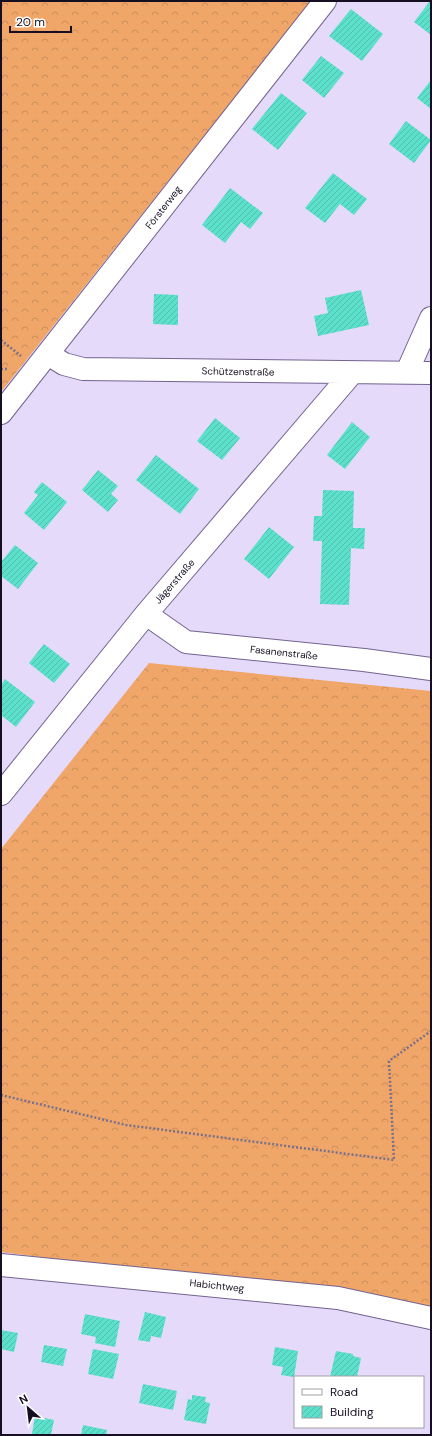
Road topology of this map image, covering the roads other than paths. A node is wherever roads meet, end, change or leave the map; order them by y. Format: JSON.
{"nodes":[{"id":1,"x":325,"y":1,"type":"edge"},
{"id":2,"x":431,"y":318,"type":"edge"},
{"id":3,"x":48,"y":354,"type":"junction"},
{"id":4,"x":407,"y":372,"type":"junction"},
{"id":5,"x":352,"y":373,"type":"junction"},
{"id":6,"x":431,"y":373,"type":"edge"},
{"id":7,"x":1,"y":414,"type":"edge"},
{"id":8,"x":146,"y":614,"type":"junction"},
{"id":9,"x":431,"y":669,"type":"edge"},
{"id":10,"x":1,"y":794,"type":"edge"},
{"id":11,"x":1,"y":1265,"type":"edge"},
{"id":12,"x":431,"y":1318,"type":"edge"}],
"edges":[{"from":1,"to":3,"type":"street","name":"Försterweg"},
{"from":2,"to":4,"type":"street"},
{"from":3,"to":5,"type":"street","name":"Schützenstraße"},
{"from":3,"to":7,"type":"street","name":"Försterweg"},
{"from":4,"to":5,"type":"street","name":"Schützenstraße"},
{"from":4,"to":6,"type":"street","name":"Schützenstraße"},
{"from":5,"to":8,"type":"street","name":"Jägerstraße"},
{"from":8,"to":9,"type":"street","name":"Fasanenstraße"},
{"from":8,"to":10,"type":"street","name":"Jägerstraße"},
{"from":11,"to":12,"type":"street","name":"Habichtweg"}]}
